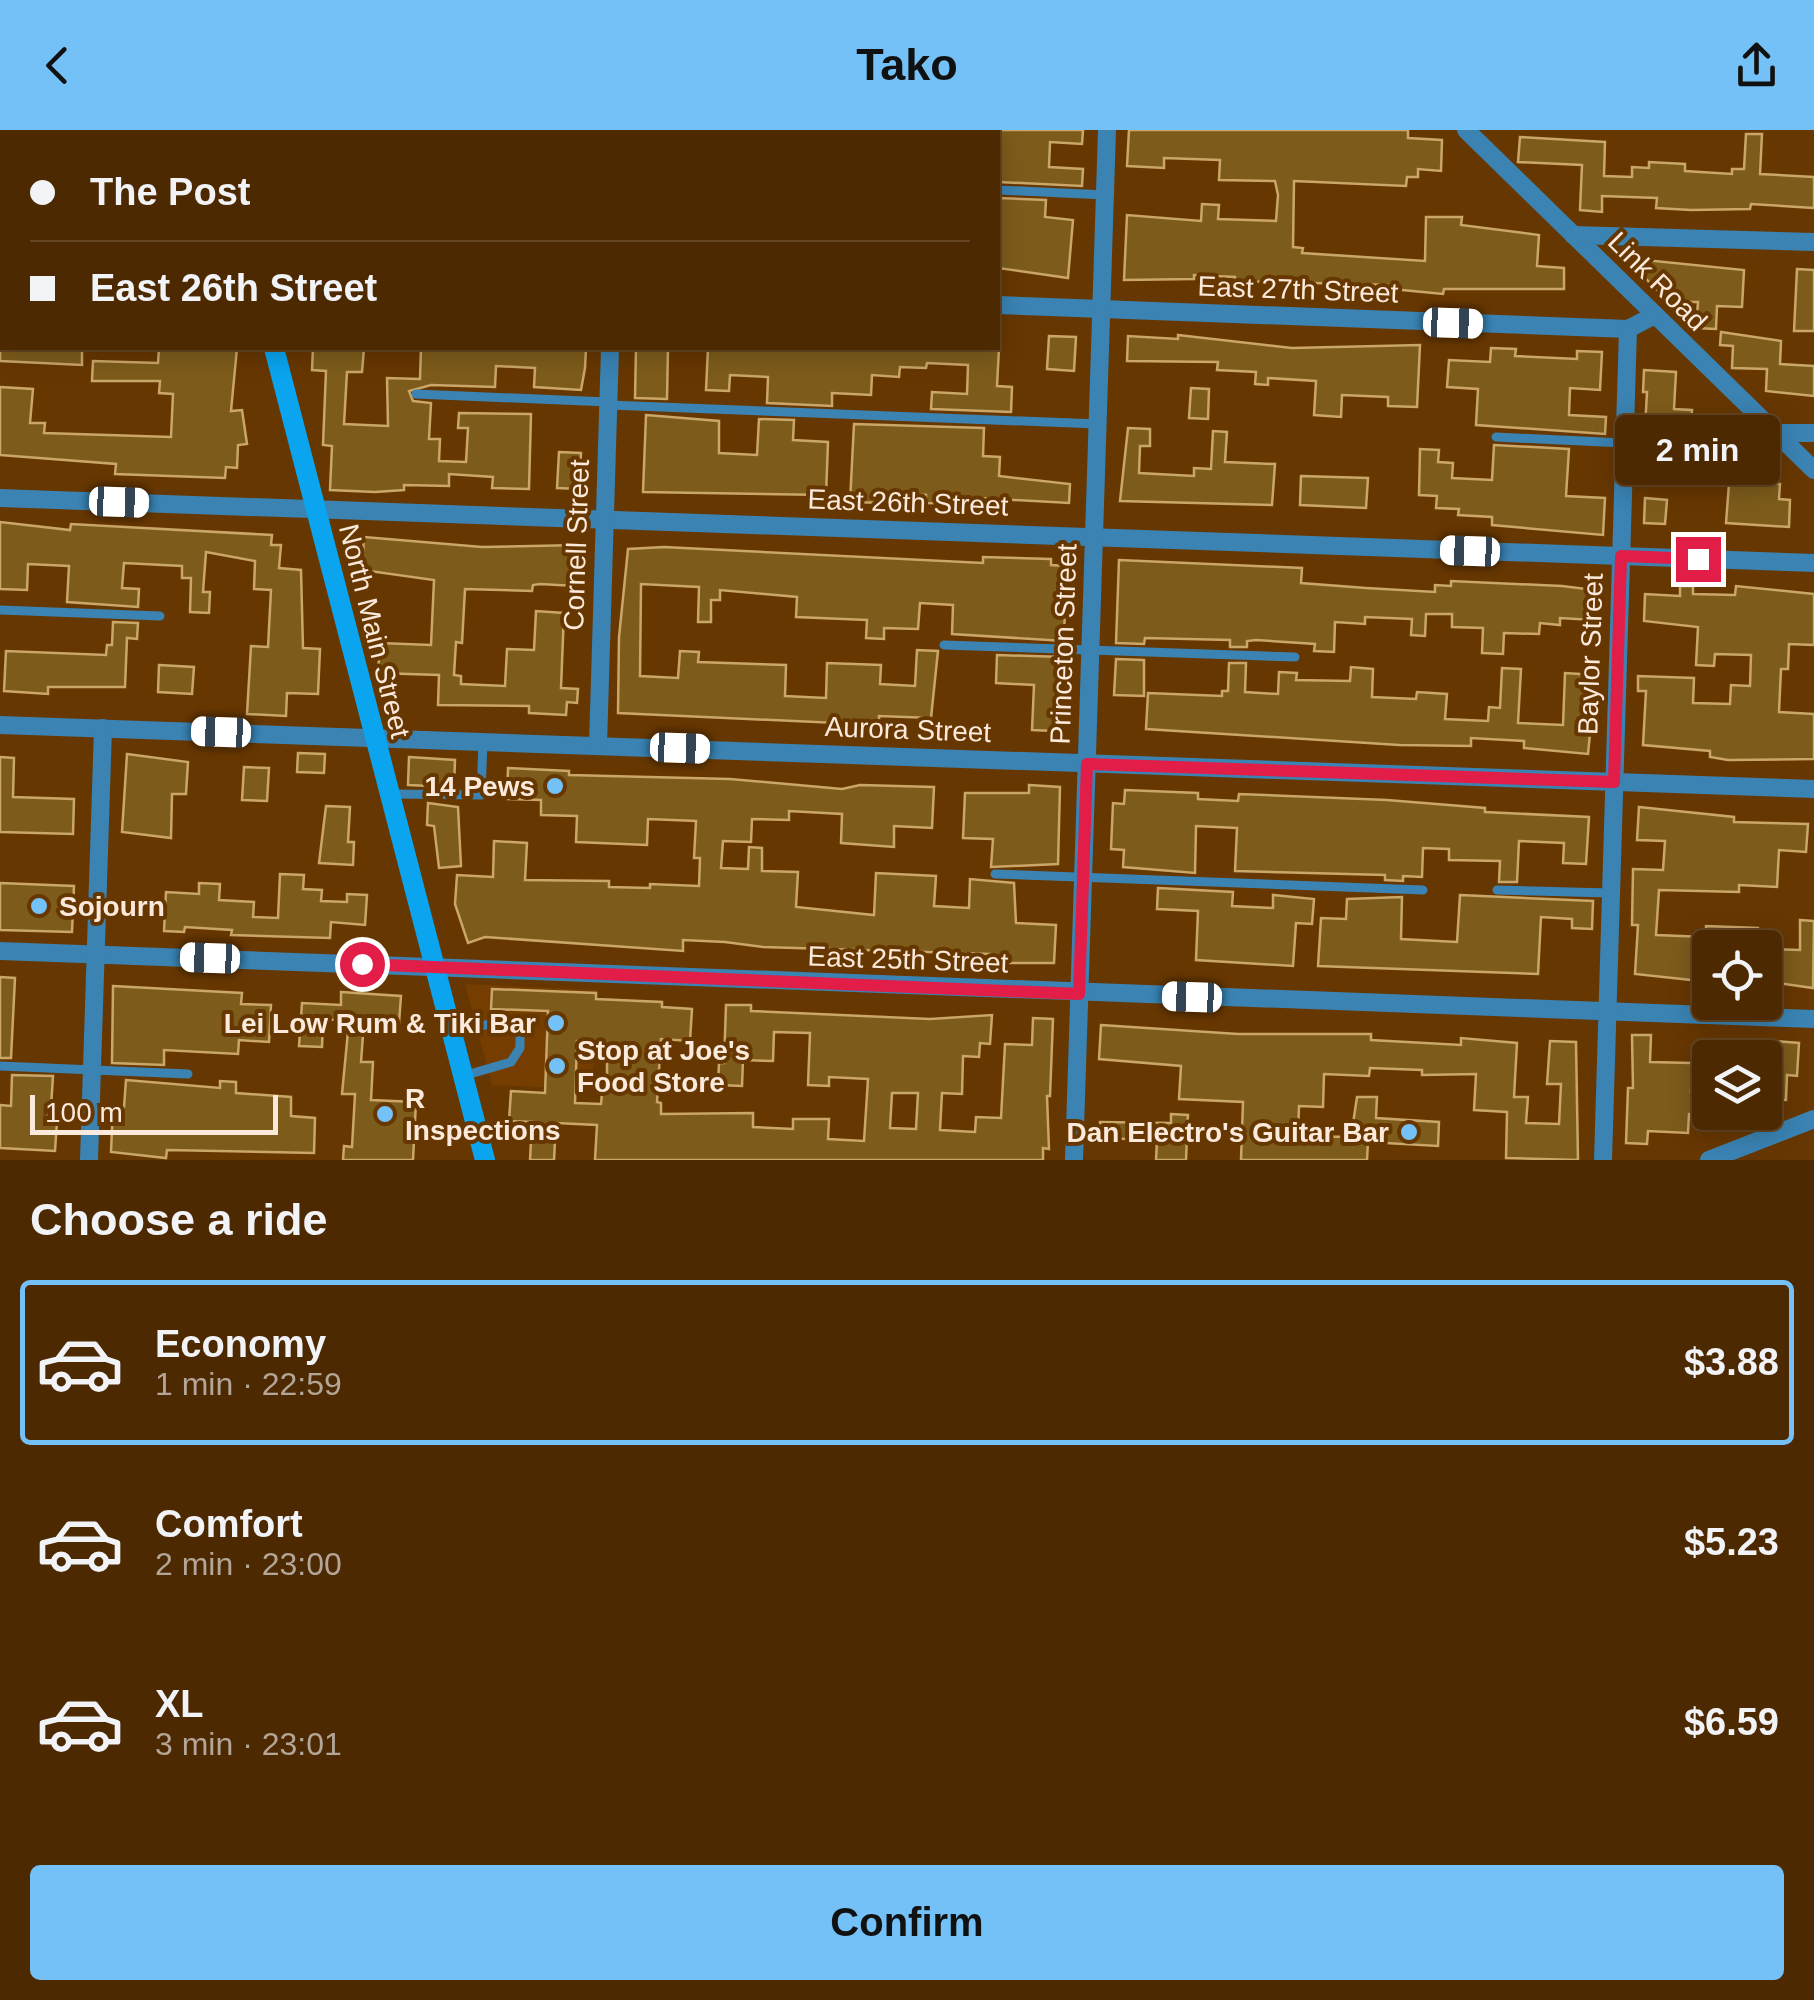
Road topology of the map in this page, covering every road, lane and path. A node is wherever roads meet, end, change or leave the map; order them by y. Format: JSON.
{"nodes":[{"id":1,"x":1107,"y":130,"type":"edge"},
{"id":2,"x":1466,"y":130,"type":"edge"},
{"id":3,"x":1000,"y":190,"type":"edge"},
{"id":4,"x":1105,"y":194,"type":"junction"},
{"id":5,"x":1573,"y":235,"type":"junction"},
{"id":6,"x":1814,"y":242,"type":"edge"},
{"id":7,"x":1000,"y":305,"type":"edge"},
{"id":8,"x":1101,"y":309,"type":"junction"},
{"id":9,"x":1653,"y":316,"type":"junction"},
{"id":10,"x":1628,"y":330,"type":"junction"},
{"id":11,"x":275,"y":350,"type":"edge"},
{"id":12,"x":610,"y":350,"type":"edge"},
{"id":13,"x":416,"y":394,"type":"dead end"},
{"id":14,"x":608,"y":403,"type":"junction"},
{"id":15,"x":1098,"y":424,"type":"junction"},
{"id":16,"x":1776,"y":433,"type":"junction"},
{"id":17,"x":1814,"y":433,"type":"edge"},
{"id":18,"x":1496,"y":437,"type":"dead end"},
{"id":19,"x":1624,"y":443,"type":"junction"},
{"id":20,"x":1814,"y":470,"type":"edge"},
{"id":21,"x":0,"y":498,"type":"edge"},
{"id":22,"x":317,"y":509,"type":"junction"},
{"id":23,"x":605,"y":518,"type":"junction"},
{"id":24,"x":1094,"y":537,"type":"junction"},
{"id":25,"x":1621,"y":556,"type":"junction"},
{"id":26,"x":1814,"y":563,"type":"edge"},
{"id":27,"x":0,"y":610,"type":"edge"},
{"id":28,"x":160,"y":616,"type":"dead end"},
{"id":29,"x":944,"y":645,"type":"dead end"},
{"id":30,"x":1090,"y":650,"type":"junction"},
{"id":31,"x":1295,"y":656,"type":"dead end"},
{"id":32,"x":0,"y":724,"type":"edge"},
{"id":33,"x":103,"y":728,"type":"junction"},
{"id":34,"x":372,"y":737,"type":"junction"},
{"id":35,"x":484,"y":741,"type":"junction"},
{"id":36,"x":598,"y":745,"type":"junction"},
{"id":37,"x":1087,"y":764,"type":"junction"},
{"id":38,"x":1614,"y":782,"type":"junction"},
{"id":39,"x":1814,"y":789,"type":"edge"},
{"id":40,"x":388,"y":794,"type":"junction"},
{"id":41,"x":995,"y":874,"type":"dead end"},
{"id":42,"x":1083,"y":877,"type":"junction"},
{"id":43,"x":1424,"y":890,"type":"dead end"},
{"id":44,"x":1498,"y":890,"type":"dead end"},
{"id":45,"x":1611,"y":894,"type":"junction"},
{"id":46,"x":0,"y":951,"type":"edge"},
{"id":47,"x":96,"y":954,"type":"junction"},
{"id":48,"x":434,"y":967,"type":"junction"},
{"id":49,"x":1079,"y":994,"type":"junction"},
{"id":50,"x":1607,"y":1011,"type":"junction"},
{"id":51,"x":1814,"y":1019,"type":"edge"},
{"id":52,"x":452,"y":1032,"type":"junction"},
{"id":53,"x":0,"y":1066,"type":"edge"},
{"id":54,"x":92,"y":1067,"type":"junction"},
{"id":55,"x":188,"y":1074,"type":"dead end"},
{"id":56,"x":463,"y":1076,"type":"junction"},
{"id":57,"x":1814,"y":1118,"type":"edge"},
{"id":58,"x":89,"y":1160,"type":"edge"},
{"id":59,"x":485,"y":1160,"type":"edge"},
{"id":60,"x":1074,"y":1160,"type":"edge"},
{"id":61,"x":1603,"y":1160,"type":"edge"},
{"id":62,"x":1708,"y":1160,"type":"edge"}],
"edges":[{"from":1,"to":4,"type":"street","name":"Princeton Street"},
{"from":2,"to":5,"type":"street","name":"Link Road"},
{"from":3,"to":4,"type":"lane"},
{"from":4,"to":8,"type":"street","name":"Princeton Street"},
{"from":5,"to":6,"type":"street"},
{"from":5,"to":9,"type":"street","name":"Link Road"},
{"from":7,"to":8,"type":"street","name":"East 27th Street"},
{"from":8,"to":10,"type":"street","name":"East 27th Street"},
{"from":8,"to":15,"type":"street","name":"Princeton Street"},
{"from":9,"to":10,"type":"street"},
{"from":9,"to":16,"type":"street","name":"Link Road"},
{"from":10,"to":19,"type":"street","name":"Baylor Street"},
{"from":11,"to":22,"type":"main road","name":"North Main Street"},
{"from":12,"to":14,"type":"street","name":"Cornell Street"},
{"from":13,"to":14,"type":"lane"},
{"from":14,"to":15,"type":"lane"},
{"from":14,"to":23,"type":"street","name":"Cornell Street"},
{"from":15,"to":24,"type":"street","name":"Princeton Street"},
{"from":16,"to":17,"type":"street"},
{"from":16,"to":20,"type":"street","name":"Link Road"},
{"from":18,"to":19,"type":"lane"},
{"from":19,"to":25,"type":"street","name":"Baylor Street"},
{"from":21,"to":22,"type":"street","name":"East 26th Street"},
{"from":22,"to":23,"type":"street","name":"East 26th Street"},
{"from":22,"to":34,"type":"main road","name":"North Main Street"},
{"from":23,"to":24,"type":"street","name":"East 26th Street"},
{"from":23,"to":36,"type":"street","name":"Cornell Street"},
{"from":24,"to":25,"type":"street","name":"East 26th Street"},
{"from":24,"to":30,"type":"street","name":"Princeton Street"},
{"from":25,"to":26,"type":"street","name":"East 26th Street"},
{"from":25,"to":38,"type":"street","name":"Baylor Street"},
{"from":27,"to":28,"type":"lane"},
{"from":29,"to":30,"type":"lane"},
{"from":30,"to":31,"type":"lane"},
{"from":30,"to":37,"type":"street","name":"Princeton Street"},
{"from":32,"to":33,"type":"street","name":"Aurora Street"},
{"from":33,"to":34,"type":"street","name":"Aurora Street"},
{"from":33,"to":47,"type":"street"},
{"from":34,"to":35,"type":"street","name":"Aurora Street"},
{"from":34,"to":40,"type":"main road","name":"North Main Street"},
{"from":35,"to":36,"type":"street","name":"Aurora Street"},
{"from":35,"to":40,"type":"lane"},
{"from":36,"to":37,"type":"street","name":"Aurora Street"},
{"from":37,"to":38,"type":"street","name":"Aurora Street"},
{"from":37,"to":42,"type":"street","name":"Princeton Street"},
{"from":38,"to":39,"type":"street","name":"Aurora Street"},
{"from":38,"to":45,"type":"street","name":"Baylor Street"},
{"from":40,"to":48,"type":"main road","name":"North Main Street"},
{"from":41,"to":42,"type":"lane"},
{"from":42,"to":43,"type":"lane"},
{"from":42,"to":49,"type":"street","name":"Princeton Street"},
{"from":44,"to":45,"type":"lane"},
{"from":45,"to":50,"type":"street","name":"Baylor Street"},
{"from":46,"to":47,"type":"street","name":"East 25th Street"},
{"from":47,"to":48,"type":"street","name":"East 25th Street"},
{"from":47,"to":54,"type":"street"},
{"from":48,"to":49,"type":"street","name":"East 25th Street"},
{"from":48,"to":52,"type":"main road","name":"North Main Street"},
{"from":49,"to":50,"type":"street","name":"East 25th Street"},
{"from":49,"to":60,"type":"street","name":"Princeton Street"},
{"from":50,"to":51,"type":"street","name":"East 25th Street"},
{"from":50,"to":61,"type":"street","name":"Baylor Street"},
{"from":52,"to":56,"type":"main road","name":"North Main Street"},
{"from":52,"to":56,"type":"lane"},
{"from":53,"to":54,"type":"lane"},
{"from":54,"to":55,"type":"lane"},
{"from":54,"to":58,"type":"street"},
{"from":56,"to":59,"type":"main road","name":"North Main Street"},
{"from":57,"to":62,"type":"street"}]}
